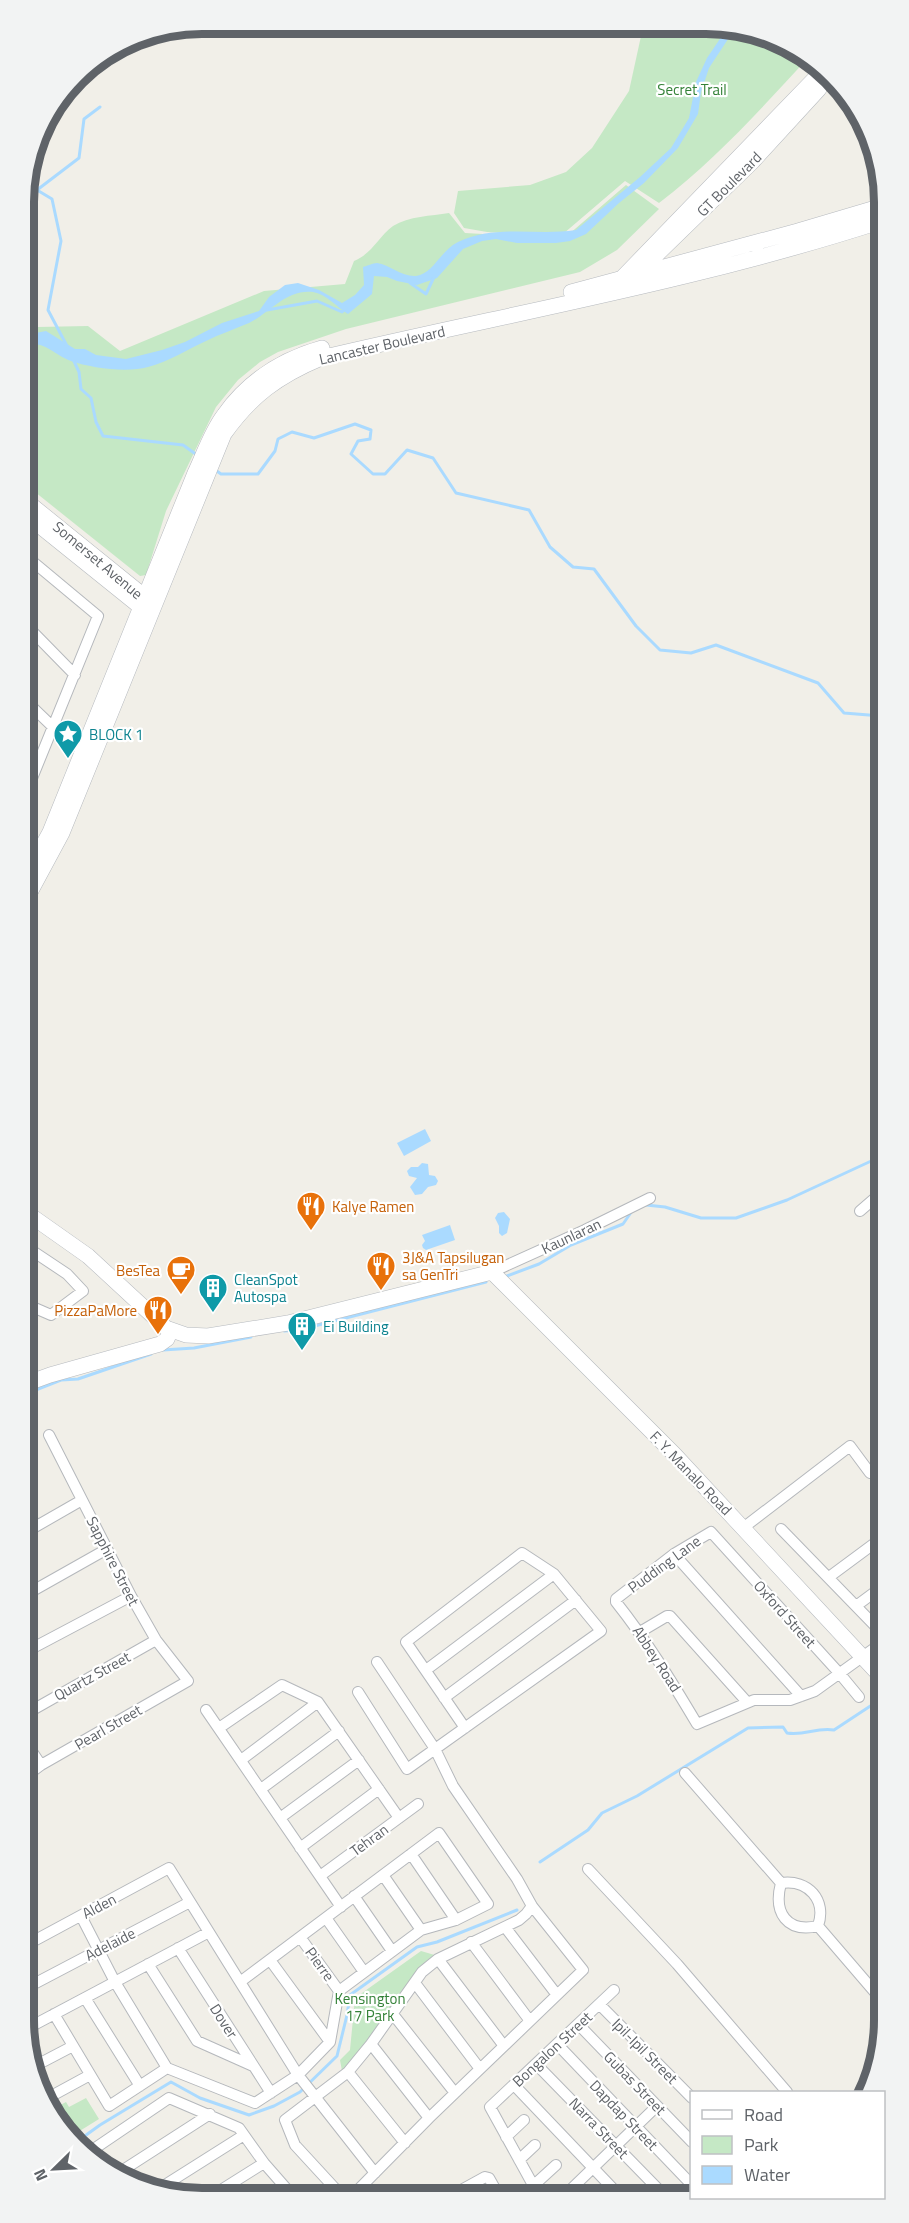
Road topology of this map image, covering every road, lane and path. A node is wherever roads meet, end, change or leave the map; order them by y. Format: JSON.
{"nodes":[{"id":1,"x":817,"y":77,"type":"edge"},
{"id":2,"x":824,"y":83,"type":"edge"},
{"id":3,"x":874,"y":208,"type":"edge"},
{"id":4,"x":874,"y":224,"type":"edge"},
{"id":5,"x":623,"y":284,"type":"junction"},
{"id":6,"x":35,"y":509,"type":"edge"},
{"id":7,"x":35,"y":522,"type":"edge"},
{"id":8,"x":35,"y":563,"type":"edge"},
{"id":9,"x":146,"y":607,"type":"junction"},
{"id":10,"x":35,"y":634,"type":"edge"},
{"id":11,"x":75,"y":675,"type":"junction"},
{"id":12,"x":35,"y":709,"type":"edge"},
{"id":13,"x":54,"y":728,"type":"junction"},
{"id":14,"x":35,"y":767,"type":"edge"},
{"id":15,"x":35,"y":860,"type":"edge"},
{"id":16,"x":35,"y":884,"type":"edge"},
{"id":17,"x":650,"y":1198,"type":"dead end"},
{"id":18,"x":874,"y":1199,"type":"edge"},
{"id":19,"x":860,"y":1211,"type":"dead end"},
{"id":20,"x":34,"y":1218,"type":"edge"},
{"id":21,"x":34,"y":1252,"type":"edge"},
{"id":22,"x":492,"y":1272,"type":"junction"},
{"id":23,"x":34,"y":1308,"type":"edge"},
{"id":24,"x":171,"y":1330,"type":"junction"},
{"id":25,"x":34,"y":1381,"type":"edge"},
{"id":26,"x":49,"y":1435,"type":"dead end"},
{"id":27,"x":870,"y":1473,"type":"dead end"},
{"id":28,"x":82,"y":1500,"type":"junction"},
{"id":29,"x":34,"y":1528,"type":"edge"},
{"id":30,"x":743,"y":1528,"type":"junction"},
{"id":31,"x":781,"y":1529,"type":"dead end"},
{"id":32,"x":711,"y":1532,"type":"joint"},
{"id":33,"x":874,"y":1544,"type":"edge"},
{"id":34,"x":107,"y":1549,"type":"junction"},
{"id":35,"x":674,"y":1554,"type":"junction"},
{"id":36,"x":554,"y":1574,"type":"junction"},
{"id":37,"x":829,"y":1577,"type":"junction"},
{"id":38,"x":34,"y":1590,"type":"edge"},
{"id":39,"x":874,"y":1593,"type":"edge"},
{"id":40,"x":131,"y":1596,"type":"junction"},
{"id":41,"x":619,"y":1596,"type":"joint"},
{"id":42,"x":576,"y":1600,"type":"junction"},
{"id":43,"x":856,"y":1606,"type":"junction"},
{"id":44,"x":874,"y":1624,"type":"edge"},
{"id":45,"x":640,"y":1632,"type":"junction"},
{"id":46,"x":156,"y":1641,"type":"junction"},
{"id":47,"x":34,"y":1647,"type":"edge"},
{"id":48,"x":874,"y":1649,"type":"edge"},
{"id":49,"x":863,"y":1657,"type":"junction"},
{"id":50,"x":377,"y":1662,"type":"dead end"},
{"id":51,"x":874,"y":1669,"type":"edge"},
{"id":52,"x":426,"y":1670,"type":"junction"},
{"id":53,"x":840,"y":1674,"type":"junction"},
{"id":54,"x":188,"y":1681,"type":"joint"},
{"id":55,"x":358,"y":1692,"type":"dead end"},
{"id":56,"x":801,"y":1696,"type":"junction"},
{"id":57,"x":859,"y":1696,"type":"dead end"},
{"id":58,"x":444,"y":1698,"type":"junction"},
{"id":59,"x":318,"y":1702,"type":"junction"},
{"id":60,"x":747,"y":1702,"type":"junction"},
{"id":61,"x":34,"y":1709,"type":"edge"},
{"id":62,"x":206,"y":1710,"type":"dead end"},
{"id":63,"x":219,"y":1728,"type":"junction"},
{"id":64,"x":465,"y":1728,"type":"junction"},
{"id":65,"x":339,"y":1731,"type":"junction"},
{"id":66,"x":435,"y":1749,"type":"junction"},
{"id":67,"x":34,"y":1755,"type":"edge"},
{"id":68,"x":241,"y":1760,"type":"junction"},
{"id":69,"x":359,"y":1761,"type":"junction"},
{"id":70,"x":41,"y":1765,"type":"junction"},
{"id":71,"x":34,"y":1770,"type":"edge"},
{"id":72,"x":685,"y":1773,"type":"dead end"},
{"id":73,"x":261,"y":1789,"type":"junction"},
{"id":74,"x":379,"y":1790,"type":"junction"},
{"id":75,"x":418,"y":1804,"type":"dead end"},
{"id":76,"x":280,"y":1818,"type":"junction"},
{"id":77,"x":399,"y":1818,"type":"junction"},
{"id":78,"x":300,"y":1848,"type":"junction"},
{"id":79,"x":411,"y":1854,"type":"junction"},
{"id":80,"x":588,"y":1869,"type":"dead end"},
{"id":81,"x":383,"y":1875,"type":"junction"},
{"id":82,"x":320,"y":1876,"type":"junction"},
{"id":83,"x":781,"y":1883,"type":"junction"},
{"id":84,"x":354,"y":1896,"type":"junction"},
{"id":85,"x":190,"y":1902,"type":"junction"},
{"id":86,"x":532,"y":1906,"type":"junction"},
{"id":87,"x":341,"y":1907,"type":"junction"},
{"id":88,"x":81,"y":1916,"type":"junction"},
{"id":89,"x":326,"y":1918,"type":"junction"},
{"id":90,"x":456,"y":1920,"type":"junction"},
{"id":91,"x":818,"y":1926,"type":"junction"},
{"id":92,"x":506,"y":1927,"type":"junction"},
{"id":93,"x":422,"y":1930,"type":"junction"},
{"id":94,"x":209,"y":1932,"type":"junction"},
{"id":95,"x":300,"y":1937,"type":"junction"},
{"id":96,"x":34,"y":1941,"type":"edge"},
{"id":97,"x":471,"y":1942,"type":"junction"},
{"id":98,"x":178,"y":1948,"type":"junction"},
{"id":99,"x":99,"y":1950,"type":"junction"},
{"id":100,"x":392,"y":1951,"type":"junction"},
{"id":101,"x":438,"y":1959,"type":"junction"},
{"id":102,"x":270,"y":1960,"type":"junction"},
{"id":103,"x":148,"y":1964,"type":"junction"},
{"id":104,"x":364,"y":1972,"type":"junction"},
{"id":105,"x":116,"y":1982,"type":"junction"},
{"id":106,"x":240,"y":1982,"type":"junction"},
{"id":107,"x":415,"y":1983,"type":"junction"},
{"id":108,"x":34,"y":1984,"type":"edge"},
{"id":109,"x":614,"y":1990,"type":"dead end"},
{"id":110,"x":339,"y":1991,"type":"junction"},
{"id":111,"x":874,"y":1991,"type":"edge"},
{"id":112,"x":556,"y":1995,"type":"junction"},
{"id":113,"x":85,"y":1998,"type":"junction"},
{"id":114,"x":599,"y":2004,"type":"junction"},
{"id":115,"x":392,"y":2013,"type":"junction"},
{"id":116,"x":54,"y":2014,"type":"junction"},
{"id":117,"x":530,"y":2021,"type":"junction"},
{"id":118,"x":578,"y":2024,"type":"junction"},
{"id":119,"x":34,"y":2025,"type":"edge"},
{"id":120,"x":330,"y":2042,"type":"junction"},
{"id":121,"x":371,"y":2044,"type":"junction"},
{"id":122,"x":557,"y":2044,"type":"junction"},
{"id":123,"x":73,"y":2046,"type":"junction"},
{"id":124,"x":504,"y":2046,"type":"junction"},
{"id":125,"x":40,"y":2063,"type":"edge"},
{"id":126,"x":536,"y":2064,"type":"junction"},
{"id":127,"x":253,"y":2066,"type":"junction"},
{"id":128,"x":167,"y":2068,"type":"junction"},
{"id":129,"x":480,"y":2069,"type":"junction"},
{"id":130,"x":348,"y":2072,"type":"junction"},
{"id":131,"x":90,"y":2075,"type":"junction"},
{"id":132,"x":300,"y":2078,"type":"junction"},
{"id":133,"x":514,"y":2085,"type":"junction"},
{"id":134,"x":140,"y":2086,"type":"junction"},
{"id":135,"x":786,"y":2091,"type":"edge"},
{"id":136,"x":271,"y":2093,"type":"junction"},
{"id":137,"x":455,"y":2093,"type":"junction"},
{"id":138,"x":52,"y":2095,"type":"edge"},
{"id":139,"x":313,"y":2095,"type":"junction"},
{"id":140,"x":690,"y":2096,"type":"edge"},
{"id":141,"x":657,"y":2106,"type":"junction"},
{"id":142,"x":210,"y":2114,"type":"junction"},
{"id":143,"x":429,"y":2118,"type":"junction"},
{"id":144,"x":524,"y":2120,"type":"dead end"},
{"id":145,"x":635,"y":2127,"type":"junction"},
{"id":146,"x":244,"y":2135,"type":"junction"},
{"id":147,"x":506,"y":2137,"type":"junction"},
{"id":148,"x":690,"y":2140,"type":"edge"},
{"id":149,"x":405,"y":2143,"type":"junction"},
{"id":150,"x":536,"y":2145,"type":"dead end"},
{"id":151,"x":616,"y":2146,"type":"junction"},
{"id":152,"x":94,"y":2148,"type":"edge"},
{"id":153,"x":519,"y":2160,"type":"junction"},
{"id":154,"x":264,"y":2163,"type":"junction"},
{"id":155,"x":556,"y":2165,"type":"dead end"},
{"id":156,"x":594,"y":2168,"type":"junction"},
{"id":157,"x":124,"y":2169,"type":"edge"},
{"id":158,"x":375,"y":2173,"type":"junction"},
{"id":159,"x":690,"y":2183,"type":"edge"},
{"id":160,"x":166,"y":2184,"type":"edge"},
{"id":161,"x":224,"y":2188,"type":"edge"},
{"id":162,"x":282,"y":2188,"type":"edge"},
{"id":163,"x":335,"y":2188,"type":"edge"},
{"id":164,"x":360,"y":2188,"type":"edge"},
{"id":165,"x":465,"y":2188,"type":"edge"},
{"id":166,"x":495,"y":2188,"type":"edge"},
{"id":167,"x":534,"y":2188,"type":"edge"},
{"id":168,"x":537,"y":2188,"type":"edge"},
{"id":169,"x":572,"y":2188,"type":"edge"},
{"id":170,"x":610,"y":2188,"type":"edge"},
{"id":171,"x":657,"y":2188,"type":"edge"}],
"edges":[{"from":1,"to":5,"type":"street","name":"GT Boulevard"},
{"from":2,"to":5,"type":"street","name":"GT Boulevard"},
{"from":3,"to":5,"type":"street","name":"Lancaster Boulevard"},
{"from":4,"to":5,"type":"street","name":"Lancaster Boulevard"},
{"from":5,"to":9,"type":"street","name":"Lancaster Boulevard"},
{"from":6,"to":9,"type":"street","name":"Somerset Avenue"},
{"from":7,"to":9,"type":"street","name":"Somerset Avenue"},
{"from":8,"to":11,"type":"street"},
{"from":9,"to":15,"type":"street","name":"Lancaster Boulevard"},
{"from":9,"to":16,"type":"street","name":"Lancaster Boulevard"},
{"from":10,"to":11,"type":"street"},
{"from":11,"to":13,"type":"street"},
{"from":12,"to":13,"type":"street"},
{"from":13,"to":14,"type":"street"},
{"from":17,"to":22,"type":"street","name":"Kaunlaran"},
{"from":18,"to":19,"type":"street"},
{"from":20,"to":24,"type":"street"},
{"from":21,"to":23,"type":"street"},
{"from":22,"to":24,"type":"street"},
{"from":22,"to":30,"type":"street","name":"F. Y. Manalo Road"},
{"from":24,"to":25,"type":"street"},
{"from":26,"to":28,"type":"street","name":"Sapphire Street"},
{"from":27,"to":30,"type":"street"},
{"from":28,"to":29,"type":"street"},
{"from":28,"to":34,"type":"street","name":"Sapphire Street"},
{"from":30,"to":49,"type":"street","name":"F. Y. Manalo Road"},
{"from":31,"to":37,"type":"street"},
{"from":32,"to":35,"type":"street","name":"Pudding Lane"},
{"from":32,"to":53,"type":"street","name":"Oxford Street"},
{"from":33,"to":37,"type":"street"},
{"from":34,"to":38,"type":"street"},
{"from":34,"to":40,"type":"street","name":"Sapphire Street"},
{"from":35,"to":41,"type":"street","name":"Pudding Lane"},
{"from":35,"to":56,"type":"street"},
{"from":36,"to":42,"type":"street"},
{"from":36,"to":52,"type":"street"},
{"from":36,"to":52,"type":"street"},
{"from":37,"to":43,"type":"street"},
{"from":39,"to":43,"type":"street"},
{"from":40,"to":46,"type":"street","name":"Sapphire Street"},
{"from":40,"to":47,"type":"street"},
{"from":41,"to":45,"type":"street","name":"Abbey Road"},
{"from":42,"to":58,"type":"street"},
{"from":42,"to":64,"type":"street"},
{"from":43,"to":44,"type":"street"},
{"from":45,"to":60,"type":"street"},
{"from":45,"to":60,"type":"street","name":"Abbey Road"},
{"from":46,"to":54,"type":"street","name":"Sapphire Street"},
{"from":46,"to":61,"type":"street","name":"Quartz Street"},
{"from":48,"to":49,"type":"street"},
{"from":49,"to":51,"type":"street","name":"F. Y. Manalo Road"},
{"from":49,"to":53,"type":"street"},
{"from":50,"to":66,"type":"street"},
{"from":52,"to":58,"type":"street"},
{"from":53,"to":56,"type":"street"},
{"from":53,"to":57,"type":"street","name":"Oxford Street"},
{"from":54,"to":70,"type":"street","name":"Pearl Street"},
{"from":55,"to":66,"type":"street"},
{"from":56,"to":60,"type":"street"},
{"from":58,"to":64,"type":"street"},
{"from":59,"to":63,"type":"street"},
{"from":59,"to":65,"type":"street"},
{"from":59,"to":68,"type":"street"},
{"from":62,"to":63,"type":"street"},
{"from":63,"to":68,"type":"street"},
{"from":64,"to":66,"type":"street"},
{"from":65,"to":69,"type":"street"},
{"from":65,"to":73,"type":"street"},
{"from":66,"to":86,"type":"street"},
{"from":67,"to":70,"type":"street"},
{"from":68,"to":73,"type":"street"},
{"from":69,"to":74,"type":"street"},
{"from":69,"to":76,"type":"street"},
{"from":70,"to":71,"type":"street","name":"Pearl Street"},
{"from":72,"to":83,"type":"street"},
{"from":73,"to":76,"type":"street"},
{"from":74,"to":77,"type":"street"},
{"from":74,"to":78,"type":"street"},
{"from":75,"to":77,"type":"street","name":"Tehran"},
{"from":76,"to":78,"type":"street"},
{"from":77,"to":82,"type":"street","name":"Tehran"},
{"from":78,"to":82,"type":"street"},
{"from":79,"to":81,"type":"street"},
{"from":79,"to":90,"type":"street"},
{"from":79,"to":90,"type":"street"},
{"from":80,"to":135,"type":"street"},
{"from":81,"to":84,"type":"street"},
{"from":81,"to":93,"type":"street"},
{"from":82,"to":87,"type":"street"},
{"from":83,"to":91,"type":"street"},
{"from":83,"to":91,"type":"street"},
{"from":84,"to":87,"type":"street"},
{"from":84,"to":100,"type":"street"},
{"from":85,"to":88,"type":"street","name":"Alden"},
{"from":85,"to":94,"type":"street"},
{"from":85,"to":99,"type":"street","name":"Adelaide"},
{"from":86,"to":92,"type":"street"},
{"from":86,"to":112,"type":"street"},
{"from":87,"to":89,"type":"street"},
{"from":88,"to":96,"type":"street","name":"Alden"},
{"from":88,"to":99,"type":"street"},
{"from":89,"to":95,"type":"street"},
{"from":89,"to":104,"type":"street"},
{"from":90,"to":93,"type":"street"},
{"from":91,"to":111,"type":"street"},
{"from":92,"to":97,"type":"street"},
{"from":92,"to":112,"type":"street"},
{"from":93,"to":100,"type":"street"},
{"from":94,"to":98,"type":"street"},
{"from":94,"to":106,"type":"street"},
{"from":95,"to":102,"type":"street"},
{"from":95,"to":110,"type":"street","name":"Pierre"},
{"from":97,"to":101,"type":"street"},
{"from":97,"to":117,"type":"street"},
{"from":98,"to":103,"type":"street"},
{"from":98,"to":127,"type":"street","name":"Dover"},
{"from":99,"to":105,"type":"street"},
{"from":99,"to":108,"type":"street","name":"Adelaide"},
{"from":100,"to":104,"type":"street"},
{"from":101,"to":107,"type":"street"},
{"from":101,"to":124,"type":"street"},
{"from":102,"to":106,"type":"street"},
{"from":102,"to":120,"type":"street"},
{"from":103,"to":105,"type":"street"},
{"from":103,"to":127,"type":"street"},
{"from":104,"to":110,"type":"street"},
{"from":105,"to":113,"type":"street"},
{"from":105,"to":128,"type":"street"},
{"from":106,"to":132,"type":"street"},
{"from":107,"to":115,"type":"street"},
{"from":107,"to":129,"type":"street"},
{"from":109,"to":114,"type":"street","name":"Bongalon Street"},
{"from":110,"to":120,"type":"street"},
{"from":112,"to":117,"type":"street"},
{"from":113,"to":116,"type":"street"},
{"from":113,"to":134,"type":"street"},
{"from":114,"to":118,"type":"street","name":"Bongalon Street"},
{"from":114,"to":140,"type":"street","name":"Ipil-Ipil Street"},
{"from":115,"to":121,"type":"street"},
{"from":115,"to":137,"type":"street"},
{"from":116,"to":119,"type":"street"},
{"from":116,"to":123,"type":"street"},
{"from":117,"to":124,"type":"street"},
{"from":118,"to":122,"type":"street","name":"Bongalon Street"},
{"from":118,"to":141,"type":"street","name":"Gubas Street"},
{"from":120,"to":132,"type":"street"},
{"from":121,"to":130,"type":"street"},
{"from":121,"to":143,"type":"street"},
{"from":122,"to":126,"type":"street","name":"Bongalon Street"},
{"from":122,"to":145,"type":"street","name":"Dapdap Street"},
{"from":123,"to":125,"type":"street"},
{"from":123,"to":131,"type":"street"},
{"from":124,"to":129,"type":"street"},
{"from":126,"to":133,"type":"street","name":"Bongalon Street"},
{"from":126,"to":151,"type":"street","name":"Narra Street"},
{"from":127,"to":136,"type":"street","name":"Dover"},
{"from":128,"to":134,"type":"street"},
{"from":128,"to":136,"type":"street"},
{"from":129,"to":137,"type":"street"},
{"from":130,"to":139,"type":"street"},
{"from":130,"to":149,"type":"street"},
{"from":131,"to":134,"type":"street"},
{"from":131,"to":138,"type":"street"},
{"from":132,"to":136,"type":"street"},
{"from":132,"to":139,"type":"street"},
{"from":133,"to":147,"type":"street","name":"Bongalon Street"},
{"from":133,"to":156,"type":"street"},
{"from":137,"to":143,"type":"street"},
{"from":139,"to":158,"type":"street"},
{"from":139,"to":163,"type":"street"},
{"from":141,"to":145,"type":"street"},
{"from":141,"to":148,"type":"street","name":"Gubas Street"},
{"from":142,"to":146,"type":"street"},
{"from":142,"to":152,"type":"street"},
{"from":142,"to":157,"type":"street"},
{"from":143,"to":149,"type":"street"},
{"from":144,"to":147,"type":"street"},
{"from":145,"to":151,"type":"street"},
{"from":145,"to":159,"type":"street","name":"Dapdap Street"},
{"from":146,"to":154,"type":"street"},
{"from":146,"to":160,"type":"street"},
{"from":147,"to":153,"type":"street"},
{"from":149,"to":158,"type":"street"},
{"from":150,"to":153,"type":"street"},
{"from":151,"to":156,"type":"street"},
{"from":151,"to":171,"type":"street","name":"Narra Street"},
{"from":153,"to":167,"type":"street"},
{"from":154,"to":161,"type":"street"},
{"from":154,"to":162,"type":"street"},
{"from":155,"to":168,"type":"street"},
{"from":156,"to":169,"type":"street"},
{"from":156,"to":170,"type":"street"},
{"from":158,"to":164,"type":"street"},
{"from":165,"to":166,"type":"street"}]}
